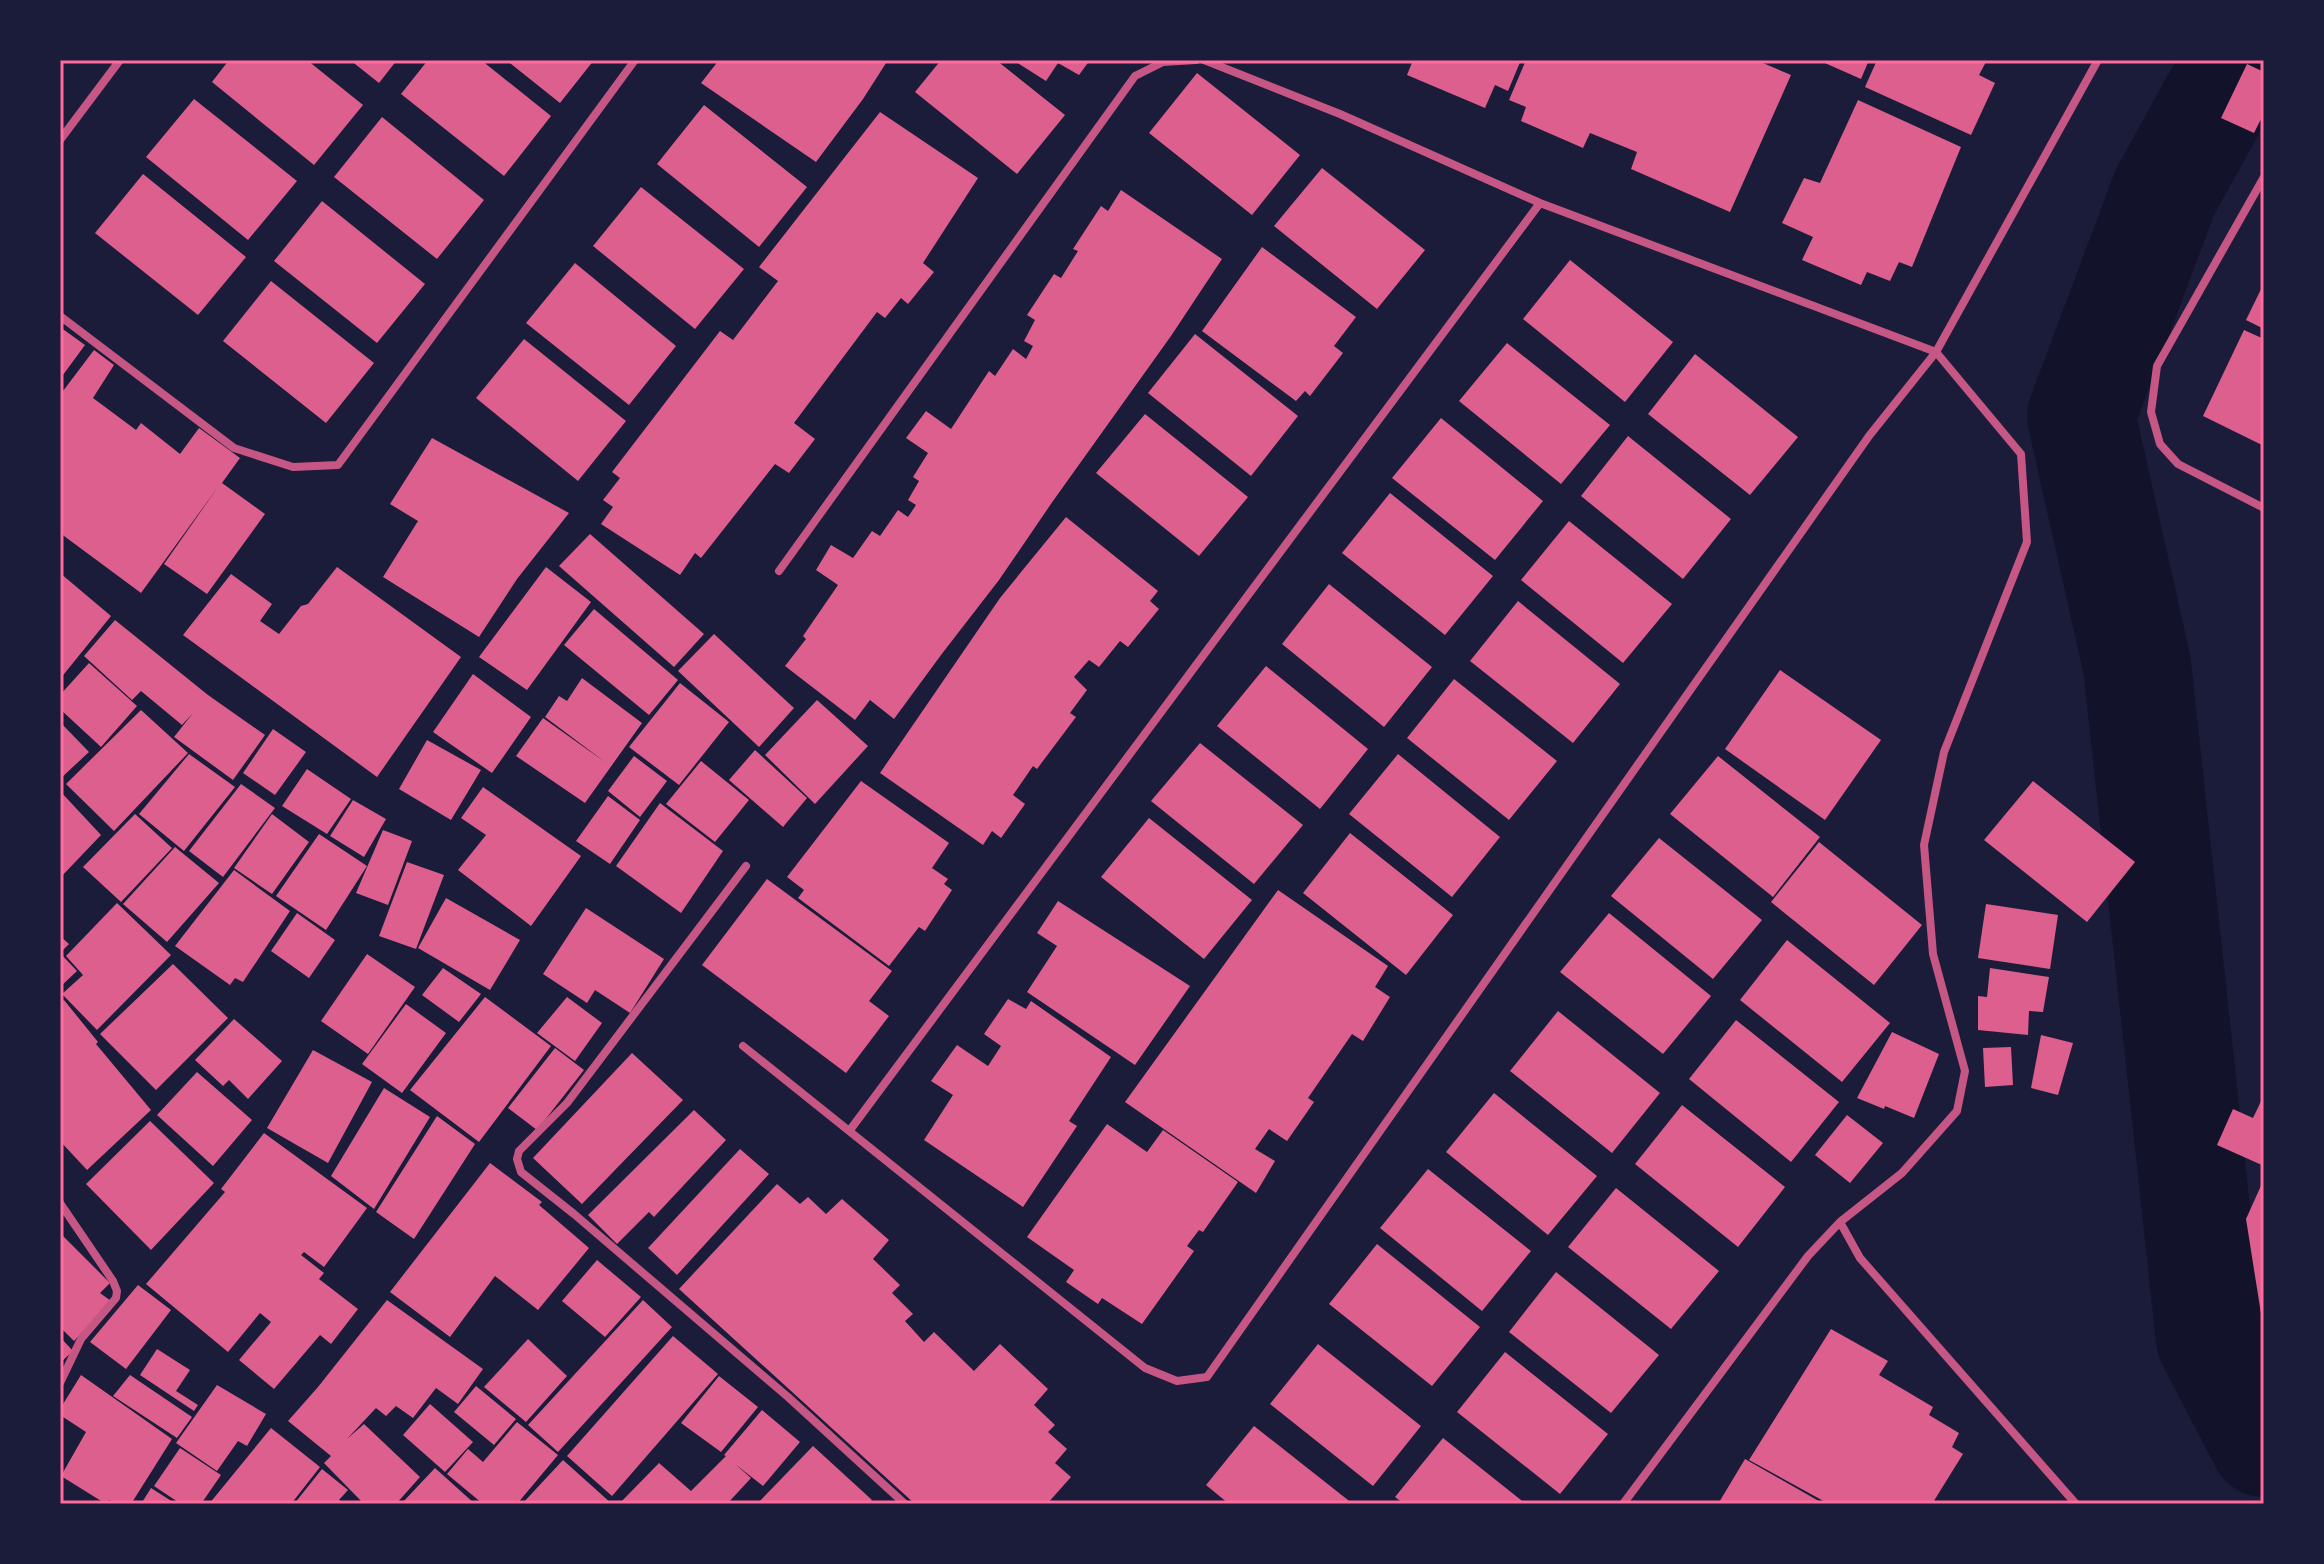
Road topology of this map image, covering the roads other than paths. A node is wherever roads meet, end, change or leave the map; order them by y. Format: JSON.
{"nodes":[{"id":1,"x":120,"y":60,"type":"edge"},
{"id":2,"x":635,"y":60,"type":"edge"},
{"id":3,"x":1196,"y":60,"type":"edge"},
{"id":4,"x":1204,"y":60,"type":"edge"},
{"id":5,"x":2098,"y":60,"type":"edge"},
{"id":6,"x":60,"y":140,"type":"edge"},
{"id":7,"x":2264,"y":177,"type":"edge"},
{"id":8,"x":1540,"y":203,"type":"junction"},
{"id":9,"x":60,"y":316,"type":"edge"},
{"id":10,"x":1936,"y":352,"type":"junction"},
{"id":11,"x":2264,"y":508,"type":"edge"},
{"id":12,"x":779,"y":571,"type":"dead end"},
{"id":13,"x":746,"y":866,"type":"dead end"},
{"id":14,"x":743,"y":1046,"type":"dead end"},
{"id":15,"x":850,"y":1130,"type":"junction"},
{"id":16,"x":60,"y":1203,"type":"edge"},
{"id":17,"x":1840,"y":1222,"type":"junction"},
{"id":18,"x":60,"y":1383,"type":"edge"},
{"id":19,"x":905,"y":1504,"type":"edge"},
{"id":20,"x":1623,"y":1504,"type":"edge"},
{"id":21,"x":2076,"y":1504,"type":"edge"}],
"edges":[{"from":1,"to":6,"type":"street"},
{"from":2,"to":9,"type":"street"},
{"from":3,"to":12,"type":"street"},
{"from":4,"to":8,"type":"street"},
{"from":5,"to":10,"type":"street"},
{"from":7,"to":11,"type":"street"},
{"from":8,"to":10,"type":"street"},
{"from":8,"to":15,"type":"street"},
{"from":10,"to":15,"type":"street"},
{"from":10,"to":17,"type":"street"},
{"from":13,"to":19,"type":"street"},
{"from":14,"to":15,"type":"street"},
{"from":16,"to":18,"type":"street"},
{"from":17,"to":20,"type":"street"},
{"from":17,"to":21,"type":"street"}]}
